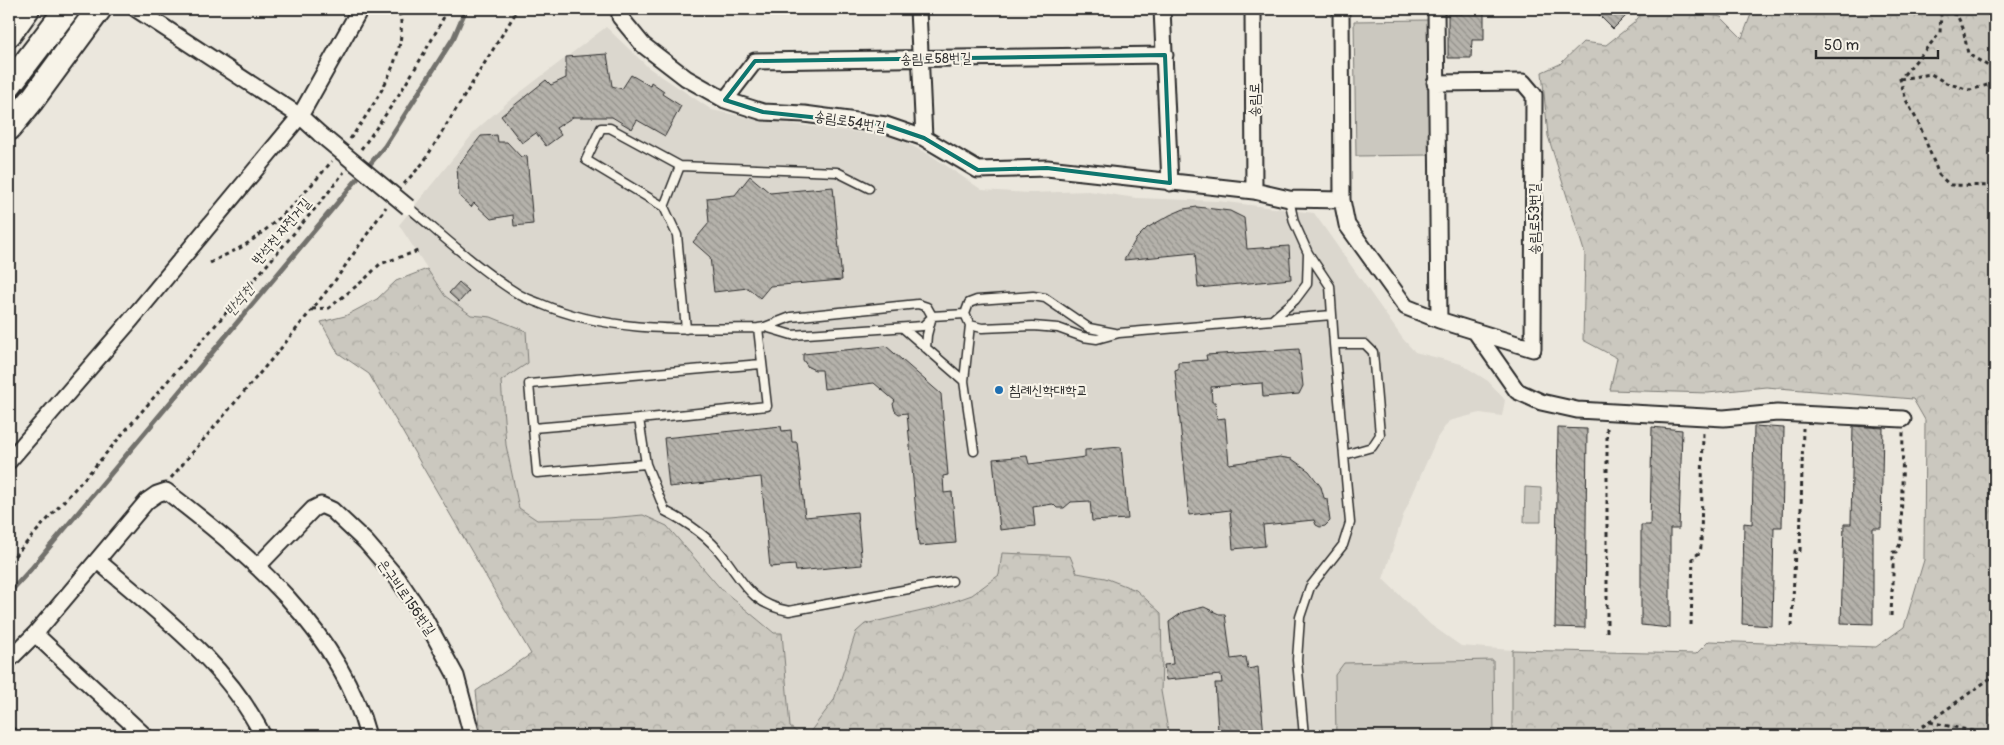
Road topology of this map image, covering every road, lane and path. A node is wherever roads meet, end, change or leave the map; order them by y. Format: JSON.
{"nodes":[{"id":1,"x":28,"y":9,"type":"edge"},
{"id":2,"x":67,"y":9,"type":"edge"},
{"id":3,"x":99,"y":9,"type":"edge"},
{"id":4,"x":136,"y":9,"type":"edge"},
{"id":5,"x":360,"y":9,"type":"edge"},
{"id":6,"x":448,"y":9,"type":"edge"},
{"id":7,"x":518,"y":9,"type":"edge"},
{"id":8,"x":620,"y":9,"type":"edge"},
{"id":9,"x":918,"y":9,"type":"edge"},
{"id":10,"x":1162,"y":9,"type":"edge"},
{"id":11,"x":1253,"y":9,"type":"edge"},
{"id":12,"x":1341,"y":9,"type":"edge"},
{"id":13,"x":1436,"y":9,"type":"edge"},
{"id":14,"x":9,"y":34,"type":"edge"},
{"id":15,"x":1165,"y":55,"type":"junction"},
{"id":16,"x":920,"y":58,"type":"junction"},
{"id":17,"x":1995,"y":67,"type":"edge"},
{"id":18,"x":1900,"y":79,"type":"junction"},
{"id":19,"x":1995,"y":79,"type":"edge"},
{"id":20,"x":1435,"y":83,"type":"junction"},
{"id":21,"x":9,"y":85,"type":"edge"},
{"id":22,"x":725,"y":100,"type":"junction"},
{"id":23,"x":300,"y":116,"type":"junction"},
{"id":24,"x":9,"y":128,"type":"edge"},
{"id":25,"x":924,"y":138,"type":"junction"},
{"id":26,"x":356,"y":156,"type":"dead end"},
{"id":27,"x":680,"y":166,"type":"junction"},
{"id":28,"x":345,"y":171,"type":"dead end"},
{"id":29,"x":1170,"y":183,"type":"junction"},
{"id":30,"x":1995,"y":186,"type":"edge"},
{"id":31,"x":869,"y":188,"type":"dead end"},
{"id":32,"x":400,"y":189,"type":"dead end"},
{"id":33,"x":1254,"y":191,"type":"junction"},
{"id":34,"x":1289,"y":199,"type":"junction"},
{"id":35,"x":1342,"y":200,"type":"junction"},
{"id":36,"x":389,"y":203,"type":"dead end"},
{"id":37,"x":408,"y":207,"type":"joint"},
{"id":38,"x":664,"y":207,"type":"junction"},
{"id":39,"x":418,"y":251,"type":"dead end"},
{"id":40,"x":1308,"y":253,"type":"junction"},
{"id":41,"x":312,"y":310,"type":"junction"},
{"id":42,"x":965,"y":314,"type":"junction"},
{"id":43,"x":1332,"y":315,"type":"junction"},
{"id":44,"x":932,"y":316,"type":"junction"},
{"id":45,"x":1272,"y":320,"type":"junction"},
{"id":46,"x":1439,"y":320,"type":"junction"},
{"id":47,"x":970,"y":325,"type":"junction"},
{"id":48,"x":762,"y":327,"type":"junction"},
{"id":49,"x":903,"y":328,"type":"junction"},
{"id":50,"x":686,"y":329,"type":"junction"},
{"id":51,"x":1475,"y":331,"type":"junction"},
{"id":52,"x":1119,"y":333,"type":"junction"},
{"id":53,"x":1334,"y":344,"type":"junction"},
{"id":54,"x":926,"y":348,"type":"junction"},
{"id":55,"x":761,"y":364,"type":"junction"},
{"id":56,"x":964,"y":381,"type":"junction"},
{"id":57,"x":1607,"y":411,"type":"junction"},
{"id":58,"x":1803,"y":414,"type":"junction"},
{"id":59,"x":1703,"y":416,"type":"junction"},
{"id":60,"x":639,"y":419,"type":"junction"},
{"id":61,"x":1903,"y":419,"type":"joint"},
{"id":62,"x":533,"y":428,"type":"junction"},
{"id":63,"x":974,"y":451,"type":"dead end"},
{"id":64,"x":1344,"y":454,"type":"junction"},
{"id":65,"x":9,"y":461,"type":"edge"},
{"id":66,"x":646,"y":464,"type":"junction"},
{"id":67,"x":166,"y":491,"type":"junction"},
{"id":68,"x":98,"y":561,"type":"junction"},
{"id":69,"x":9,"y":562,"type":"edge"},
{"id":70,"x":257,"y":567,"type":"junction"},
{"id":71,"x":952,"y":582,"type":"dead end"},
{"id":72,"x":1891,"y":616,"type":"dead end"},
{"id":73,"x":1691,"y":625,"type":"dead end"},
{"id":74,"x":1792,"y":626,"type":"dead end"},
{"id":75,"x":1607,"y":632,"type":"dead end"},
{"id":76,"x":34,"y":634,"type":"junction"},
{"id":77,"x":9,"y":660,"type":"edge"},
{"id":78,"x":1995,"y":674,"type":"edge"},
{"id":79,"x":1930,"y":722,"type":"junction"},
{"id":80,"x":145,"y":736,"type":"edge"},
{"id":81,"x":263,"y":736,"type":"edge"},
{"id":82,"x":368,"y":736,"type":"edge"},
{"id":83,"x":472,"y":736,"type":"edge"},
{"id":84,"x":1304,"y":736,"type":"edge"},
{"id":85,"x":1909,"y":736,"type":"edge"},
{"id":86,"x":1995,"y":736,"type":"edge"}],
"edges":[{"from":1,"to":14,"type":"main road"},
{"from":2,"to":21,"type":"main road"},
{"from":3,"to":24,"type":"main road"},
{"from":4,"to":23,"type":"street"},
{"from":5,"to":23,"type":"street"},
{"from":6,"to":26,"type":"path"},
{"from":7,"to":32,"type":"path"},
{"from":8,"to":22,"type":"street","name":"송림로54번길"},
{"from":9,"to":16,"type":"street"},
{"from":10,"to":15,"type":"street"},
{"from":11,"to":33,"type":"street","name":"송림로"},
{"from":12,"to":35,"type":"street","name":"송림로53번길"},
{"from":13,"to":20,"type":"street"},
{"from":15,"to":16,"type":"street","name":"송림로58번길"},
{"from":15,"to":29,"type":"street"},
{"from":16,"to":22,"type":"street","name":"송림로58번길"},
{"from":16,"to":25,"type":"street"},
{"from":17,"to":18,"type":"path"},
{"from":18,"to":19,"type":"path"},
{"from":18,"to":30,"type":"path"},
{"from":20,"to":46,"type":"street"},
{"from":20,"to":51,"type":"street","name":"송림로53번길"},
{"from":22,"to":25,"type":"street","name":"송림로54번길"},
{"from":23,"to":37,"type":"street","bridge":true},
{"from":23,"to":65,"type":"street"},
{"from":25,"to":29,"type":"street","name":"송림로54번길"},
{"from":27,"to":31,"type":"lane"},
{"from":27,"to":38,"type":"lane"},
{"from":27,"to":38,"type":"lane"},
{"from":28,"to":69,"type":"path","name":"반석천 자전거길"},
{"from":29,"to":33,"type":"street","name":"송림로54번길"},
{"from":33,"to":34,"type":"street"},
{"from":34,"to":35,"type":"street"},
{"from":34,"to":40,"type":"lane"},
{"from":35,"to":46,"type":"street","name":"송림로53번길"},
{"from":36,"to":41,"type":"path"},
{"from":37,"to":50,"type":"lane"},
{"from":38,"to":50,"type":"lane"},
{"from":39,"to":41,"type":"path"},
{"from":40,"to":43,"type":"lane"},
{"from":40,"to":45,"type":"lane"},
{"from":41,"to":67,"type":"path"},
{"from":42,"to":44,"type":"lane"},
{"from":42,"to":47,"type":"lane"},
{"from":42,"to":52,"type":"lane"},
{"from":43,"to":45,"type":"lane"},
{"from":43,"to":53,"type":"lane"},
{"from":44,"to":48,"type":"lane"},
{"from":44,"to":49,"type":"lane"},
{"from":44,"to":54,"type":"lane"},
{"from":45,"to":52,"type":"lane"},
{"from":46,"to":51,"type":"street","name":"송림로53번길"},
{"from":47,"to":52,"type":"lane"},
{"from":47,"to":56,"type":"lane"},
{"from":48,"to":49,"type":"lane"},
{"from":48,"to":50,"type":"lane"},
{"from":48,"to":55,"type":"lane"},
{"from":49,"to":54,"type":"lane"},
{"from":51,"to":57,"type":"street"},
{"from":53,"to":64,"type":"lane"},
{"from":53,"to":64,"type":"lane"},
{"from":54,"to":56,"type":"lane"},
{"from":55,"to":60,"type":"lane"},
{"from":55,"to":62,"type":"lane"},
{"from":56,"to":63,"type":"lane"},
{"from":57,"to":59,"type":"street"},
{"from":57,"to":75,"type":"path"},
{"from":58,"to":59,"type":"street"},
{"from":58,"to":61,"type":"street"},
{"from":58,"to":74,"type":"path"},
{"from":59,"to":73,"type":"path"},
{"from":60,"to":62,"type":"lane"},
{"from":60,"to":66,"type":"lane"},
{"from":61,"to":72,"type":"path"},
{"from":62,"to":66,"type":"lane"},
{"from":64,"to":84,"type":"lane"},
{"from":66,"to":71,"type":"lane"},
{"from":67,"to":68,"type":"street"},
{"from":67,"to":70,"type":"street"},
{"from":68,"to":76,"type":"street"},
{"from":68,"to":81,"type":"street"},
{"from":70,"to":82,"type":"street"},
{"from":70,"to":83,"type":"street","name":"은구비로156번길"},
{"from":76,"to":77,"type":"street"},
{"from":76,"to":80,"type":"street"},
{"from":78,"to":79,"type":"path"},
{"from":79,"to":85,"type":"path"},
{"from":79,"to":86,"type":"path"}]}
